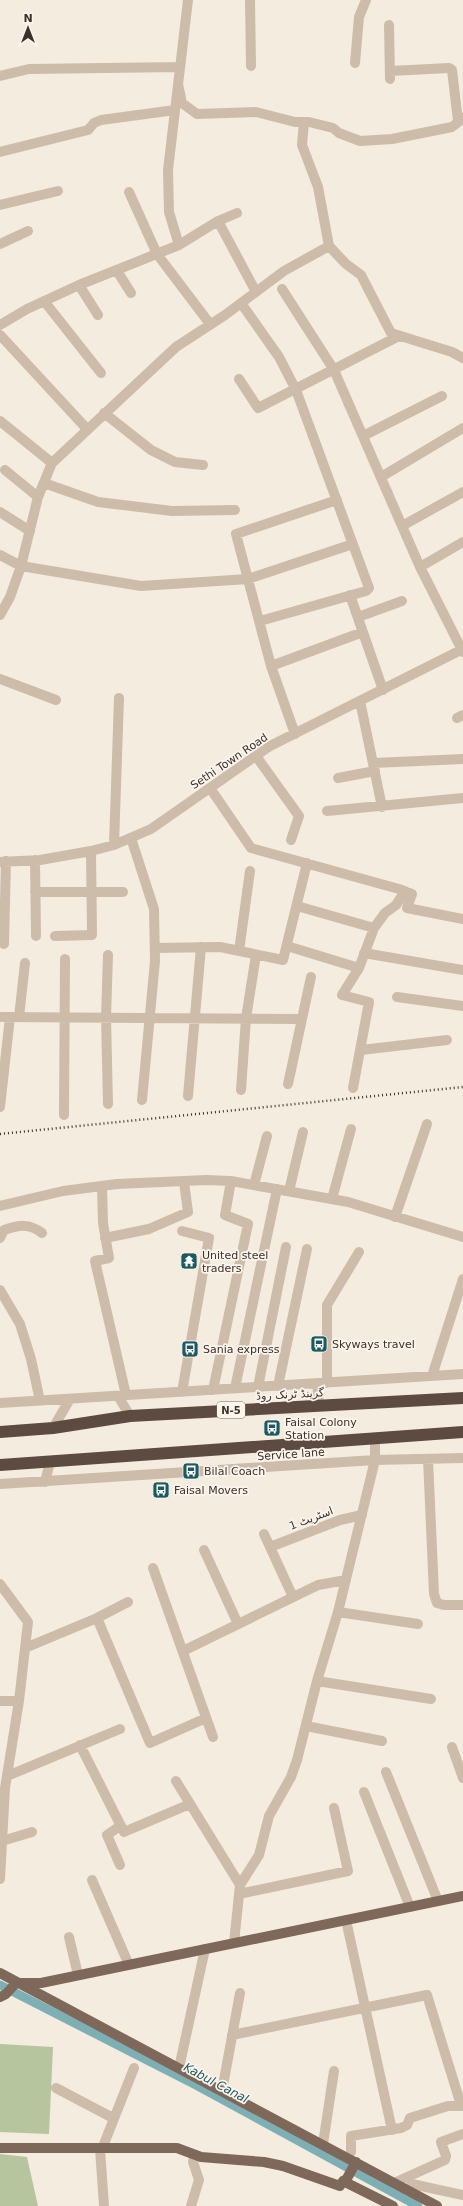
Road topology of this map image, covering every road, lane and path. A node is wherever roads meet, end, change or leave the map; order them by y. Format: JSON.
{"nodes":[{"id":1,"x":188,"y":0,"type":"edge"},
{"id":2,"x":250,"y":0,"type":"edge"},
{"id":3,"x":366,"y":0,"type":"edge"},
{"id":4,"x":389,"y":25,"type":"dead end"},
{"id":5,"x":354,"y":63,"type":"dead end"},
{"id":6,"x":251,"y":66,"type":"dead end"},
{"id":7,"x":180,"y":67,"type":"junction"},
{"id":8,"x":0,"y":73,"type":"edge"},
{"id":9,"x":178,"y":84,"type":"junction"},
{"id":10,"x":174,"y":110,"type":"junction"},
{"id":11,"x":461,"y":119,"type":"edge"},
{"id":12,"x":304,"y":122,"type":"junction"},
{"id":13,"x":0,"y":152,"type":"edge"},
{"id":14,"x":58,"y":191,"type":"dead end"},
{"id":15,"x":129,"y":192,"type":"dead end"},
{"id":16,"x":0,"y":205,"type":"edge"},
{"id":17,"x":237,"y":213,"type":"dead end"},
{"id":18,"x":218,"y":222,"type":"junction"},
{"id":19,"x":28,"y":230,"type":"dead end"},
{"id":20,"x":0,"y":244,"type":"edge"},
{"id":21,"x":179,"y":245,"type":"junction"},
{"id":22,"x":329,"y":246,"type":"junction"},
{"id":23,"x":157,"y":254,"type":"junction"},
{"id":24,"x":117,"y":271,"type":"junction"},
{"id":25,"x":79,"y":285,"type":"junction"},
{"id":26,"x":282,"y":288,"type":"dead end"},
{"id":27,"x":256,"y":292,"type":"junction"},
{"id":28,"x":131,"y":293,"type":"dead end"},
{"id":29,"x":44,"y":301,"type":"junction"},
{"id":30,"x":242,"y":303,"type":"junction"},
{"id":31,"x":98,"y":315,"type":"dead end"},
{"id":32,"x":210,"y":324,"type":"junction"},
{"id":33,"x":0,"y":325,"type":"edge"},
{"id":34,"x":0,"y":335,"type":"edge"},
{"id":35,"x":399,"y":336,"type":"junction"},
{"id":36,"x":463,"y":358,"type":"edge"},
{"id":37,"x":334,"y":370,"type":"junction"},
{"id":38,"x":101,"y":373,"type":"dead end"},
{"id":39,"x":239,"y":379,"type":"dead end"},
{"id":40,"x":296,"y":390,"type":"junction"},
{"id":41,"x":442,"y":396,"type":"dead end"},
{"id":42,"x":104,"y":413,"type":"junction"},
{"id":43,"x":0,"y":421,"type":"edge"},
{"id":44,"x":463,"y":428,"type":"edge"},
{"id":45,"x":87,"y":429,"type":"junction"},
{"id":46,"x":363,"y":436,"type":"junction"},
{"id":47,"x":52,"y":463,"type":"junction"},
{"id":48,"x":203,"y":465,"type":"dead end"},
{"id":49,"x":5,"y":470,"type":"dead end"},
{"id":50,"x":381,"y":477,"type":"junction"},
{"id":51,"x":44,"y":483,"type":"junction"},
{"id":52,"x":463,"y":492,"type":"edge"},
{"id":53,"x":38,"y":497,"type":"junction"},
{"id":54,"x":337,"y":500,"type":"junction"},
{"id":55,"x":235,"y":510,"type":"dead end"},
{"id":56,"x":0,"y":512,"type":"edge"},
{"id":57,"x":402,"y":526,"type":"junction"},
{"id":58,"x":30,"y":531,"type":"junction"},
{"id":59,"x":463,"y":542,"type":"edge"},
{"id":60,"x":353,"y":544,"type":"junction"},
{"id":61,"x":0,"y":555,"type":"edge"},
{"id":62,"x":21,"y":566,"type":"junction"},
{"id":63,"x":420,"y":567,"type":"junction"},
{"id":64,"x":248,"y":579,"type":"junction"},
{"id":65,"x":350,"y":595,"type":"junction"},
{"id":66,"x":4,"y":601,"type":"edge"},
{"id":67,"x":402,"y":601,"type":"dead end"},
{"id":68,"x":0,"y":615,"type":"edge"},
{"id":69,"x":358,"y":616,"type":"junction"},
{"id":70,"x":260,"y":621,"type":"junction"},
{"id":71,"x":363,"y":632,"type":"junction"},
{"id":72,"x":463,"y":650,"type":"edge"},
{"id":73,"x":271,"y":666,"type":"junction"},
{"id":74,"x":0,"y":679,"type":"edge"},
{"id":75,"x":384,"y":690,"type":"junction"},
{"id":76,"x":119,"y":698,"type":"dead end"},
{"id":77,"x":56,"y":700,"type":"dead end"},
{"id":78,"x":360,"y":701,"type":"junction"},
{"id":79,"x":295,"y":734,"type":"junction"},
{"id":80,"x":256,"y":756,"type":"junction"},
{"id":81,"x":463,"y":759,"type":"edge"},
{"id":82,"x":375,"y":767,"type":"junction"},
{"id":83,"x":338,"y":778,"type":"dead end"},
{"id":84,"x":210,"y":788,"type":"junction"},
{"id":85,"x":463,"y":798,"type":"edge"},
{"id":86,"x":382,"y":807,"type":"junction"},
{"id":87,"x":327,"y":811,"type":"dead end"},
{"id":88,"x":131,"y":838,"type":"junction"},
{"id":89,"x":292,"y":840,"type":"dead end"},
{"id":90,"x":114,"y":845,"type":"junction"},
{"id":91,"x":91,"y":851,"type":"junction"},
{"id":92,"x":35,"y":860,"type":"junction"},
{"id":93,"x":3,"y":862,"type":"edge"},
{"id":94,"x":308,"y":863,"type":"junction"},
{"id":95,"x":250,"y":872,"type":"dead end"},
{"id":96,"x":404,"y":891,"type":"junction"},
{"id":97,"x":36,"y":892,"type":"junction"},
{"id":98,"x":91,"y":892,"type":"junction"},
{"id":99,"x":123,"y":892,"type":"dead end"},
{"id":100,"x":296,"y":906,"type":"junction"},
{"id":101,"x":463,"y":919,"type":"edge"},
{"id":102,"x":374,"y":928,"type":"junction"},
{"id":103,"x":36,"y":936,"type":"dead end"},
{"id":104,"x":55,"y":936,"type":"dead end"},
{"id":105,"x":4,"y":944,"type":"dead end"},
{"id":106,"x":287,"y":946,"type":"junction"},
{"id":107,"x":155,"y":948,"type":"junction"},
{"id":108,"x":201,"y":948,"type":"junction"},
{"id":109,"x":239,"y":951,"type":"junction"},
{"id":110,"x":364,"y":953,"type":"junction"},
{"id":111,"x":108,"y":955,"type":"dead end"},
{"id":112,"x":256,"y":955,"type":"junction"},
{"id":113,"x":65,"y":959,"type":"dead end"},
{"id":114,"x":26,"y":963,"type":"dead end"},
{"id":115,"x":359,"y":968,"type":"junction"},
{"id":116,"x":463,"y":970,"type":"edge"},
{"id":117,"x":311,"y":977,"type":"dead end"},
{"id":118,"x":396,"y":997,"type":"dead end"},
{"id":119,"x":463,"y":1006,"type":"edge"},
{"id":120,"x":10,"y":1017,"type":"edge"},
{"id":121,"x":106,"y":1017,"type":"junction"},
{"id":122,"x":65,"y":1018,"type":"junction"},
{"id":123,"x":151,"y":1018,"type":"junction"},
{"id":124,"x":193,"y":1018,"type":"junction"},
{"id":125,"x":246,"y":1018,"type":"junction"},
{"id":126,"x":300,"y":1019,"type":"junction"},
{"id":127,"x":447,"y":1040,"type":"dead end"},
{"id":128,"x":361,"y":1050,"type":"junction"},
{"id":129,"x":288,"y":1084,"type":"dead end"},
{"id":130,"x":353,"y":1088,"type":"dead end"},
{"id":131,"x":241,"y":1090,"type":"dead end"},
{"id":132,"x":188,"y":1096,"type":"dead end"},
{"id":133,"x":142,"y":1100,"type":"dead end"},
{"id":134,"x":108,"y":1104,"type":"dead end"},
{"id":135,"x":0,"y":1107,"type":"edge"},
{"id":136,"x":64,"y":1115,"type":"dead end"},
{"id":137,"x":427,"y":1124,"type":"dead end"},
{"id":138,"x":351,"y":1128,"type":"dead end"},
{"id":139,"x":303,"y":1132,"type":"dead end"},
{"id":140,"x":267,"y":1136,"type":"dead end"},
{"id":141,"x":231,"y":1181,"type":"junction"},
{"id":142,"x":184,"y":1182,"type":"junction"},
{"id":143,"x":254,"y":1185,"type":"junction"},
{"id":144,"x":102,"y":1186,"type":"junction"},
{"id":145,"x":277,"y":1189,"type":"junction"},
{"id":146,"x":289,"y":1191,"type":"junction"},
{"id":147,"x":332,"y":1199,"type":"junction"},
{"id":148,"x":0,"y":1206,"type":"edge"},
{"id":149,"x":395,"y":1217,"type":"junction"},
{"id":150,"x":182,"y":1231,"type":"dead end"},
{"id":151,"x":42,"y":1233,"type":"dead end"},
{"id":152,"x":463,"y":1237,"type":"edge"},
{"id":153,"x":0,"y":1238,"type":"edge"},
{"id":154,"x":105,"y":1238,"type":"junction"},
{"id":155,"x":286,"y":1247,"type":"dead end"},
{"id":156,"x":307,"y":1249,"type":"dead end"},
{"id":157,"x":359,"y":1252,"type":"dead end"},
{"id":158,"x":463,"y":1279,"type":"edge"},
{"id":159,"x":0,"y":1290,"type":"edge"},
{"id":160,"x":463,"y":1374,"type":"edge"},
{"id":161,"x":432,"y":1376,"type":"junction"},
{"id":162,"x":322,"y":1383,"type":"junction"},
{"id":163,"x":278,"y":1386,"type":"junction"},
{"id":164,"x":258,"y":1387,"type":"junction"},
{"id":165,"x":234,"y":1388,"type":"junction"},
{"id":166,"x":214,"y":1390,"type":"junction"},
{"id":167,"x":182,"y":1392,"type":"junction"},
{"id":168,"x":122,"y":1395,"type":"junction"},
{"id":169,"x":463,"y":1398,"type":"edge"},
{"id":170,"x":70,"y":1399,"type":"junction"},
{"id":171,"x":40,"y":1401,"type":"junction"},
{"id":172,"x":0,"y":1403,"type":"edge"},
{"id":173,"x":319,"y":1405,"type":"junction"},
{"id":174,"x":130,"y":1416,"type":"junction"},
{"id":175,"x":53,"y":1428,"type":"junction"},
{"id":176,"x":0,"y":1432,"type":"edge"},
{"id":177,"x":463,"y":1432,"type":"edge"},
{"id":178,"x":375,"y":1438,"type":"junction"},
{"id":179,"x":463,"y":1458,"type":"edge"},
{"id":180,"x":428,"y":1459,"type":"junction"},
{"id":181,"x":375,"y":1460,"type":"junction"},
{"id":182,"x":50,"y":1462,"type":"junction"},
{"id":183,"x":0,"y":1465,"type":"edge"},
{"id":184,"x":45,"y":1482,"type":"junction"},
{"id":185,"x":0,"y":1484,"type":"edge"},
{"id":186,"x":362,"y":1515,"type":"junction"},
{"id":187,"x":264,"y":1534,"type":"dead end"},
{"id":188,"x":270,"y":1547,"type":"junction"},
{"id":189,"x":204,"y":1550,"type":"dead end"},
{"id":190,"x":154,"y":1568,"type":"dead end"},
{"id":191,"x":346,"y":1580,"type":"junction"},
{"id":192,"x":0,"y":1584,"type":"edge"},
{"id":193,"x":293,"y":1597,"type":"junction"},
{"id":194,"x":128,"y":1602,"type":"dead end"},
{"id":195,"x":463,"y":1605,"type":"edge"},
{"id":196,"x":338,"y":1612,"type":"junction"},
{"id":197,"x":97,"y":1618,"type":"junction"},
{"id":198,"x":238,"y":1624,"type":"junction"},
{"id":199,"x":418,"y":1624,"type":"dead end"},
{"id":200,"x":25,"y":1648,"type":"junction"},
{"id":201,"x":183,"y":1652,"type":"junction"},
{"id":202,"x":317,"y":1681,"type":"junction"},
{"id":203,"x":430,"y":1699,"type":"dead end"},
{"id":204,"x":0,"y":1701,"type":"edge"},
{"id":205,"x":19,"y":1701,"type":"junction"},
{"id":206,"x":206,"y":1718,"type":"junction"},
{"id":207,"x":306,"y":1726,"type":"junction"},
{"id":208,"x":120,"y":1729,"type":"dead end"},
{"id":209,"x":213,"y":1737,"type":"dead end"},
{"id":210,"x":382,"y":1741,"type":"dead end"},
{"id":211,"x":80,"y":1745,"type":"junction"},
{"id":212,"x":452,"y":1746,"type":"dead end"},
{"id":213,"x":386,"y":1772,"type":"dead end"},
{"id":214,"x":7,"y":1776,"type":"junction"},
{"id":215,"x":463,"y":1778,"type":"edge"},
{"id":216,"x":176,"y":1781,"type":"dead end"},
{"id":217,"x":2,"y":1788,"type":"edge"},
{"id":218,"x":364,"y":1792,"type":"dead end"},
{"id":219,"x":190,"y":1804,"type":"junction"},
{"id":220,"x":334,"y":1808,"type":"dead end"},
{"id":221,"x":120,"y":1826,"type":"junction"},
{"id":222,"x":32,"y":1832,"type":"dead end"},
{"id":223,"x":2,"y":1841,"type":"junction"},
{"id":224,"x":120,"y":1866,"type":"dead end"},
{"id":225,"x":0,"y":1879,"type":"edge"},
{"id":226,"x":92,"y":1880,"type":"dead end"},
{"id":227,"x":240,"y":1890,"type":"junction"},
{"id":228,"x":463,"y":1896,"type":"edge"},
{"id":229,"x":438,"y":1901,"type":"junction"},
{"id":230,"x":410,"y":1907,"type":"junction"},
{"id":231,"x":346,"y":1920,"type":"junction"},
{"id":232,"x":69,"y":1937,"type":"dead end"},
{"id":233,"x":234,"y":1943,"type":"junction"},
{"id":234,"x":206,"y":1949,"type":"junction"},
{"id":235,"x":129,"y":1965,"type":"junction"},
{"id":236,"x":0,"y":1973,"type":"edge"},
{"id":237,"x":78,"y":1975,"type":"junction"},
{"id":238,"x":16,"y":1984,"type":"junction"},
{"id":239,"x":240,"y":1993,"type":"dead end"},
{"id":240,"x":3,"y":1996,"type":"edge"},
{"id":241,"x":365,"y":2007,"type":"junction"},
{"id":242,"x":232,"y":2035,"type":"junction"},
{"id":243,"x":134,"y":2068,"type":"dead end"},
{"id":244,"x":179,"y":2068,"type":"junction"},
{"id":245,"x":334,"y":2071,"type":"dead end"},
{"id":246,"x":56,"y":2088,"type":"dead end"},
{"id":247,"x":222,"y":2091,"type":"junction"},
{"id":248,"x":462,"y":2105,"type":"edge"},
{"id":249,"x":113,"y":2118,"type":"junction"},
{"id":250,"x":392,"y":2130,"type":"junction"},
{"id":251,"x":463,"y":2134,"type":"edge"},
{"id":252,"x":323,"y":2144,"type":"junction"},
{"id":253,"x":0,"y":2148,"type":"edge"},
{"id":254,"x":101,"y":2149,"type":"junction"},
{"id":255,"x":351,"y":2152,"type":"dead end"},
{"id":256,"x":194,"y":2156,"type":"junction"},
{"id":257,"x":354,"y":2164,"type":"junction"},
{"id":258,"x":346,"y":2180,"type":"junction"},
{"id":259,"x":394,"y":2183,"type":"junction"},
{"id":260,"x":408,"y":2191,"type":"junction"},
{"id":261,"x":463,"y":2195,"type":"edge"},
{"id":262,"x":390,"y":2205,"type":"edge"},
{"id":263,"x":104,"y":2206,"type":"edge"},
{"id":264,"x":191,"y":2206,"type":"edge"},
{"id":265,"x":437,"y":2206,"type":"edge"}],
"edges":[{"from":1,"to":7,"type":"street"},
{"from":2,"to":6,"type":"street"},
{"from":3,"to":5,"type":"street"},
{"from":4,"to":11,"type":"street"},
{"from":7,"to":8,"type":"street"},
{"from":7,"to":9,"type":"street"},
{"from":9,"to":10,"type":"street"},
{"from":9,"to":12,"type":"street"},
{"from":10,"to":13,"type":"street"},
{"from":10,"to":21,"type":"street"},
{"from":11,"to":12,"type":"street"},
{"from":12,"to":22,"type":"street"},
{"from":14,"to":16,"type":"street"},
{"from":15,"to":23,"type":"street"},
{"from":17,"to":18,"type":"street"},
{"from":18,"to":21,"type":"street"},
{"from":18,"to":27,"type":"street"},
{"from":19,"to":20,"type":"street"},
{"from":21,"to":23,"type":"street"},
{"from":22,"to":27,"type":"street"},
{"from":22,"to":35,"type":"street"},
{"from":23,"to":24,"type":"street"},
{"from":23,"to":32,"type":"street"},
{"from":24,"to":25,"type":"street"},
{"from":24,"to":28,"type":"street"},
{"from":25,"to":29,"type":"street"},
{"from":25,"to":31,"type":"street"},
{"from":26,"to":37,"type":"street"},
{"from":27,"to":30,"type":"street"},
{"from":29,"to":33,"type":"street"},
{"from":29,"to":38,"type":"street"},
{"from":30,"to":32,"type":"street"},
{"from":30,"to":40,"type":"street"},
{"from":32,"to":42,"type":"street"},
{"from":34,"to":45,"type":"street"},
{"from":35,"to":36,"type":"street"},
{"from":35,"to":37,"type":"street"},
{"from":37,"to":40,"type":"street"},
{"from":37,"to":46,"type":"street"},
{"from":39,"to":40,"type":"street"},
{"from":40,"to":54,"type":"street"},
{"from":41,"to":46,"type":"street"},
{"from":42,"to":45,"type":"street"},
{"from":42,"to":48,"type":"street"},
{"from":43,"to":47,"type":"street"},
{"from":44,"to":50,"type":"street"},
{"from":45,"to":47,"type":"street"},
{"from":46,"to":50,"type":"street"},
{"from":47,"to":51,"type":"street"},
{"from":49,"to":53,"type":"street"},
{"from":50,"to":57,"type":"street"},
{"from":51,"to":53,"type":"street"},
{"from":51,"to":55,"type":"street"},
{"from":52,"to":57,"type":"street"},
{"from":53,"to":58,"type":"street"},
{"from":54,"to":60,"type":"street"},
{"from":54,"to":64,"type":"street"},
{"from":56,"to":58,"type":"street"},
{"from":57,"to":63,"type":"street"},
{"from":58,"to":62,"type":"street"},
{"from":59,"to":63,"type":"street"},
{"from":60,"to":64,"type":"street"},
{"from":60,"to":65,"type":"street"},
{"from":61,"to":62,"type":"street"},
{"from":62,"to":64,"type":"street"},
{"from":62,"to":66,"type":"street"},
{"from":63,"to":72,"type":"street"},
{"from":64,"to":70,"type":"street"},
{"from":65,"to":69,"type":"street"},
{"from":65,"to":70,"type":"street"},
{"from":66,"to":68,"type":"street"},
{"from":67,"to":69,"type":"street"},
{"from":69,"to":71,"type":"street"},
{"from":70,"to":73,"type":"street"},
{"from":71,"to":73,"type":"street"},
{"from":71,"to":75,"type":"street"},
{"from":72,"to":75,"type":"street","name":"Sethi Town Road"},
{"from":73,"to":79,"type":"street"},
{"from":74,"to":77,"type":"street"},
{"from":75,"to":78,"type":"street","name":"Sethi Town Road"},
{"from":76,"to":90,"type":"street"},
{"from":78,"to":79,"type":"street","name":"Sethi Town Road"},
{"from":78,"to":82,"type":"street"},
{"from":79,"to":80,"type":"street","name":"Sethi Town Road"},
{"from":80,"to":84,"type":"street","name":"Sethi Town Road"},
{"from":80,"to":89,"type":"street"},
{"from":81,"to":82,"type":"street"},
{"from":82,"to":83,"type":"street"},
{"from":82,"to":86,"type":"street"},
{"from":84,"to":88,"type":"street","name":"Sethi Town Road"},
{"from":84,"to":94,"type":"street"},
{"from":85,"to":86,"type":"street"},
{"from":86,"to":87,"type":"street"},
{"from":88,"to":90,"type":"street","name":"Sethi Town Road"},
{"from":88,"to":107,"type":"street"},
{"from":90,"to":91,"type":"street","name":"Sethi Town Road"},
{"from":91,"to":92,"type":"street","name":"Sethi Town Road"},
{"from":91,"to":98,"type":"street"},
{"from":92,"to":93,"type":"street","name":"Sethi Town Road"},
{"from":92,"to":97,"type":"street"},
{"from":93,"to":105,"type":"street"},
{"from":94,"to":96,"type":"street"},
{"from":94,"to":100,"type":"street"},
{"from":95,"to":109,"type":"street"},
{"from":96,"to":101,"type":"street"},
{"from":96,"to":102,"type":"street"},
{"from":97,"to":98,"type":"street"},
{"from":97,"to":103,"type":"street"},
{"from":98,"to":99,"type":"street"},
{"from":98,"to":104,"type":"street"},
{"from":100,"to":102,"type":"street"},
{"from":100,"to":106,"type":"street"},
{"from":102,"to":110,"type":"street"},
{"from":106,"to":112,"type":"street"},
{"from":106,"to":115,"type":"street"},
{"from":107,"to":108,"type":"street"},
{"from":107,"to":123,"type":"street"},
{"from":108,"to":109,"type":"street"},
{"from":108,"to":124,"type":"street"},
{"from":109,"to":112,"type":"street"},
{"from":110,"to":115,"type":"street"},
{"from":110,"to":116,"type":"street"},
{"from":111,"to":121,"type":"street"},
{"from":112,"to":125,"type":"street"},
{"from":113,"to":122,"type":"street"},
{"from":114,"to":120,"type":"street"},
{"from":115,"to":128,"type":"street"},
{"from":117,"to":126,"type":"street"},
{"from":118,"to":119,"type":"street"},
{"from":120,"to":122,"type":"street"},
{"from":120,"to":135,"type":"street"},
{"from":121,"to":122,"type":"street"},
{"from":121,"to":123,"type":"street"},
{"from":121,"to":134,"type":"street"},
{"from":122,"to":136,"type":"street"},
{"from":123,"to":124,"type":"street"},
{"from":123,"to":133,"type":"street"},
{"from":124,"to":125,"type":"street"},
{"from":124,"to":132,"type":"street"},
{"from":125,"to":126,"type":"street"},
{"from":125,"to":131,"type":"street"},
{"from":126,"to":129,"type":"street"},
{"from":127,"to":128,"type":"street"},
{"from":128,"to":130,"type":"street"},
{"from":137,"to":149,"type":"street"},
{"from":138,"to":147,"type":"street"},
{"from":139,"to":146,"type":"street"},
{"from":140,"to":143,"type":"street"},
{"from":141,"to":142,"type":"street"},
{"from":141,"to":143,"type":"street"},
{"from":141,"to":166,"type":"street"},
{"from":142,"to":144,"type":"street"},
{"from":142,"to":154,"type":"street"},
{"from":143,"to":145,"type":"street"},
{"from":144,"to":148,"type":"street"},
{"from":144,"to":154,"type":"street"},
{"from":145,"to":146,"type":"street"},
{"from":145,"to":165,"type":"street"},
{"from":146,"to":147,"type":"street"},
{"from":147,"to":149,"type":"street"},
{"from":149,"to":152,"type":"street"},
{"from":150,"to":167,"type":"street"},
{"from":151,"to":153,"type":"street"},
{"from":154,"to":168,"type":"street"},
{"from":155,"to":164,"type":"street"},
{"from":156,"to":163,"type":"street"},
{"from":157,"to":162,"type":"street"},
{"from":158,"to":161,"type":"street"},
{"from":159,"to":171,"type":"street"},
{"from":160,"to":161,"type":"street"},
{"from":161,"to":162,"type":"street"},
{"from":162,"to":163,"type":"street"},
{"from":162,"to":173,"type":"street"},
{"from":163,"to":164,"type":"street"},
{"from":164,"to":165,"type":"street"},
{"from":165,"to":166,"type":"street"},
{"from":166,"to":167,"type":"street"},
{"from":167,"to":168,"type":"street"},
{"from":168,"to":170,"type":"street"},
{"from":168,"to":174,"type":"street"},
{"from":169,"to":173,"type":"highway","name":"گرینڈ ٹرنک روڈ","number":"N-5"},
{"from":170,"to":171,"type":"street"},
{"from":170,"to":175,"type":"street"},
{"from":171,"to":172,"type":"street"},
{"from":173,"to":174,"type":"highway","name":"گرینڈ ٹرنک روڈ","number":"N-5"},
{"from":174,"to":175,"type":"highway","name":"گرینڈ ٹرنک روڈ","number":"N-5"},
{"from":175,"to":176,"type":"highway","name":"گرینڈ ٹرنک روڈ","number":"N-5"},
{"from":177,"to":178,"type":"highway"},
{"from":178,"to":181,"type":"street"},
{"from":178,"to":182,"type":"highway"},
{"from":179,"to":180,"type":"street","name":"Service lane"},
{"from":180,"to":181,"type":"street","name":"Service lane"},
{"from":180,"to":195,"type":"street"},
{"from":181,"to":184,"type":"street","name":"Service lane"},
{"from":181,"to":186,"type":"street"},
{"from":182,"to":183,"type":"highway"},
{"from":182,"to":184,"type":"street"},
{"from":184,"to":185,"type":"street","name":"Service lane"},
{"from":186,"to":188,"type":"street","name":"اسٹریٹ 1"},
{"from":186,"to":191,"type":"street"},
{"from":187,"to":188,"type":"street"},
{"from":188,"to":193,"type":"street"},
{"from":189,"to":198,"type":"street"},
{"from":190,"to":201,"type":"street"},
{"from":191,"to":193,"type":"street"},
{"from":191,"to":196,"type":"street"},
{"from":192,"to":200,"type":"street"},
{"from":193,"to":198,"type":"street"},
{"from":194,"to":197,"type":"street"},
{"from":196,"to":199,"type":"street"},
{"from":196,"to":202,"type":"street"},
{"from":197,"to":200,"type":"street"},
{"from":197,"to":206,"type":"street"},
{"from":198,"to":201,"type":"street"},
{"from":200,"to":205,"type":"street"},
{"from":201,"to":206,"type":"street"},
{"from":202,"to":203,"type":"street"},
{"from":202,"to":207,"type":"street"},
{"from":204,"to":205,"type":"street"},
{"from":205,"to":214,"type":"street"},
{"from":206,"to":209,"type":"street"},
{"from":207,"to":210,"type":"street"},
{"from":207,"to":227,"type":"street"},
{"from":208,"to":211,"type":"street"},
{"from":211,"to":214,"type":"street"},
{"from":211,"to":221,"type":"street"},
{"from":212,"to":215,"type":"street"},
{"from":213,"to":229,"type":"street"},
{"from":214,"to":217,"type":"street"},
{"from":216,"to":219,"type":"street"},
{"from":217,"to":223,"type":"street"},
{"from":218,"to":230,"type":"street"},
{"from":219,"to":221,"type":"street"},
{"from":219,"to":227,"type":"street"},
{"from":220,"to":227,"type":"street"},
{"from":221,"to":224,"type":"street"},
{"from":222,"to":223,"type":"street"},
{"from":223,"to":225,"type":"street"},
{"from":226,"to":235,"type":"street"},
{"from":227,"to":233,"type":"street"},
{"from":228,"to":229,"type":"main road"},
{"from":229,"to":230,"type":"main road"},
{"from":230,"to":231,"type":"main road"},
{"from":231,"to":233,"type":"main road"},
{"from":231,"to":241,"type":"street"},
{"from":232,"to":237,"type":"street"},
{"from":233,"to":234,"type":"main road"},
{"from":234,"to":235,"type":"main road"},
{"from":234,"to":244,"type":"street"},
{"from":235,"to":237,"type":"main road"},
{"from":236,"to":238,"type":"main road"},
{"from":237,"to":238,"type":"main road"},
{"from":238,"to":240,"type":"main road"},
{"from":238,"to":244,"type":"main road"},
{"from":239,"to":242,"type":"street"},
{"from":241,"to":242,"type":"street"},
{"from":241,"to":248,"type":"street"},
{"from":241,"to":250,"type":"street"},
{"from":242,"to":247,"type":"street"},
{"from":243,"to":249,"type":"street"},
{"from":244,"to":247,"type":"main road"},
{"from":245,"to":252,"type":"street"},
{"from":246,"to":249,"type":"street"},
{"from":247,"to":252,"type":"main road"},
{"from":248,"to":250,"type":"street"},
{"from":249,"to":254,"type":"street"},
{"from":250,"to":255,"type":"street"},
{"from":251,"to":259,"type":"street"},
{"from":252,"to":257,"type":"main road"},
{"from":253,"to":254,"type":"main road"},
{"from":254,"to":256,"type":"main road"},
{"from":254,"to":263,"type":"street"},
{"from":256,"to":258,"type":"main road"},
{"from":256,"to":264,"type":"street"},
{"from":257,"to":258,"type":"main road"},
{"from":257,"to":259,"type":"main road"},
{"from":258,"to":262,"type":"main road"},
{"from":259,"to":260,"type":"main road"},
{"from":260,"to":261,"type":"street"},
{"from":260,"to":265,"type":"main road"}]}
